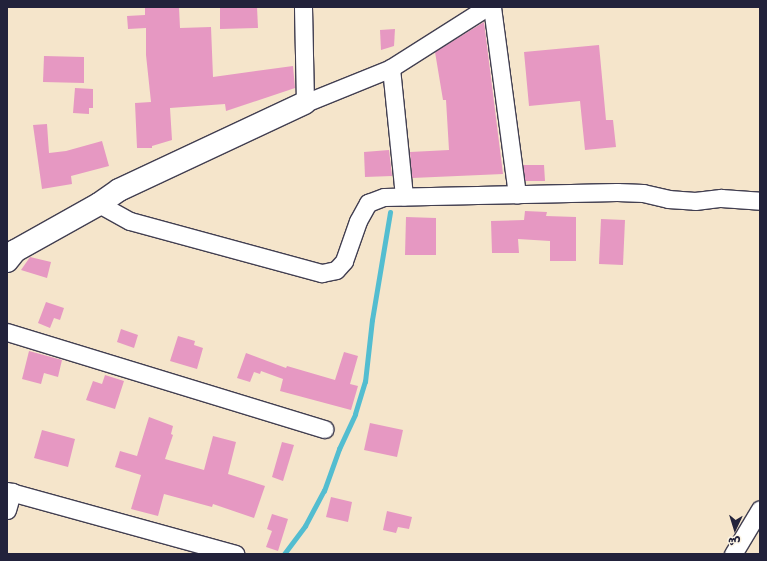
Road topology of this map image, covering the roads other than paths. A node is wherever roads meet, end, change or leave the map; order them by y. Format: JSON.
{"nodes":[{"id":1,"x":303,"y":7,"type":"edge"},
{"id":2,"x":487,"y":7,"type":"edge"},
{"id":3,"x":492,"y":7,"type":"edge"},
{"id":4,"x":392,"y":68,"type":"junction"},
{"id":5,"x":305,"y":103,"type":"junction"},
{"id":6,"x":517,"y":194,"type":"junction"},
{"id":7,"x":404,"y":196,"type":"junction"},
{"id":8,"x":760,"y":201,"type":"edge"},
{"id":9,"x":99,"y":204,"type":"junction"},
{"id":10,"x":7,"y":261,"type":"edge"},
{"id":11,"x":7,"y":332,"type":"edge"},
{"id":12,"x":325,"y":429,"type":"dead end"},
{"id":13,"x":10,"y":492,"type":"edge"},
{"id":14,"x":760,"y":509,"type":"edge"},
{"id":15,"x":7,"y":510,"type":"edge"},
{"id":16,"x":235,"y":554,"type":"edge"},
{"id":17,"x":733,"y":554,"type":"edge"}],
"edges":[{"from":1,"to":5,"type":"street"},
{"from":2,"to":4,"type":"street"},
{"from":3,"to":6,"type":"street"},
{"from":4,"to":5,"type":"street"},
{"from":4,"to":7,"type":"street"},
{"from":5,"to":9,"type":"street"},
{"from":6,"to":7,"type":"street"},
{"from":6,"to":8,"type":"street"},
{"from":7,"to":9,"type":"street"},
{"from":9,"to":10,"type":"street"},
{"from":11,"to":12,"type":"street"},
{"from":13,"to":15,"type":"street"},
{"from":13,"to":16,"type":"street"},
{"from":14,"to":17,"type":"street"}]}
